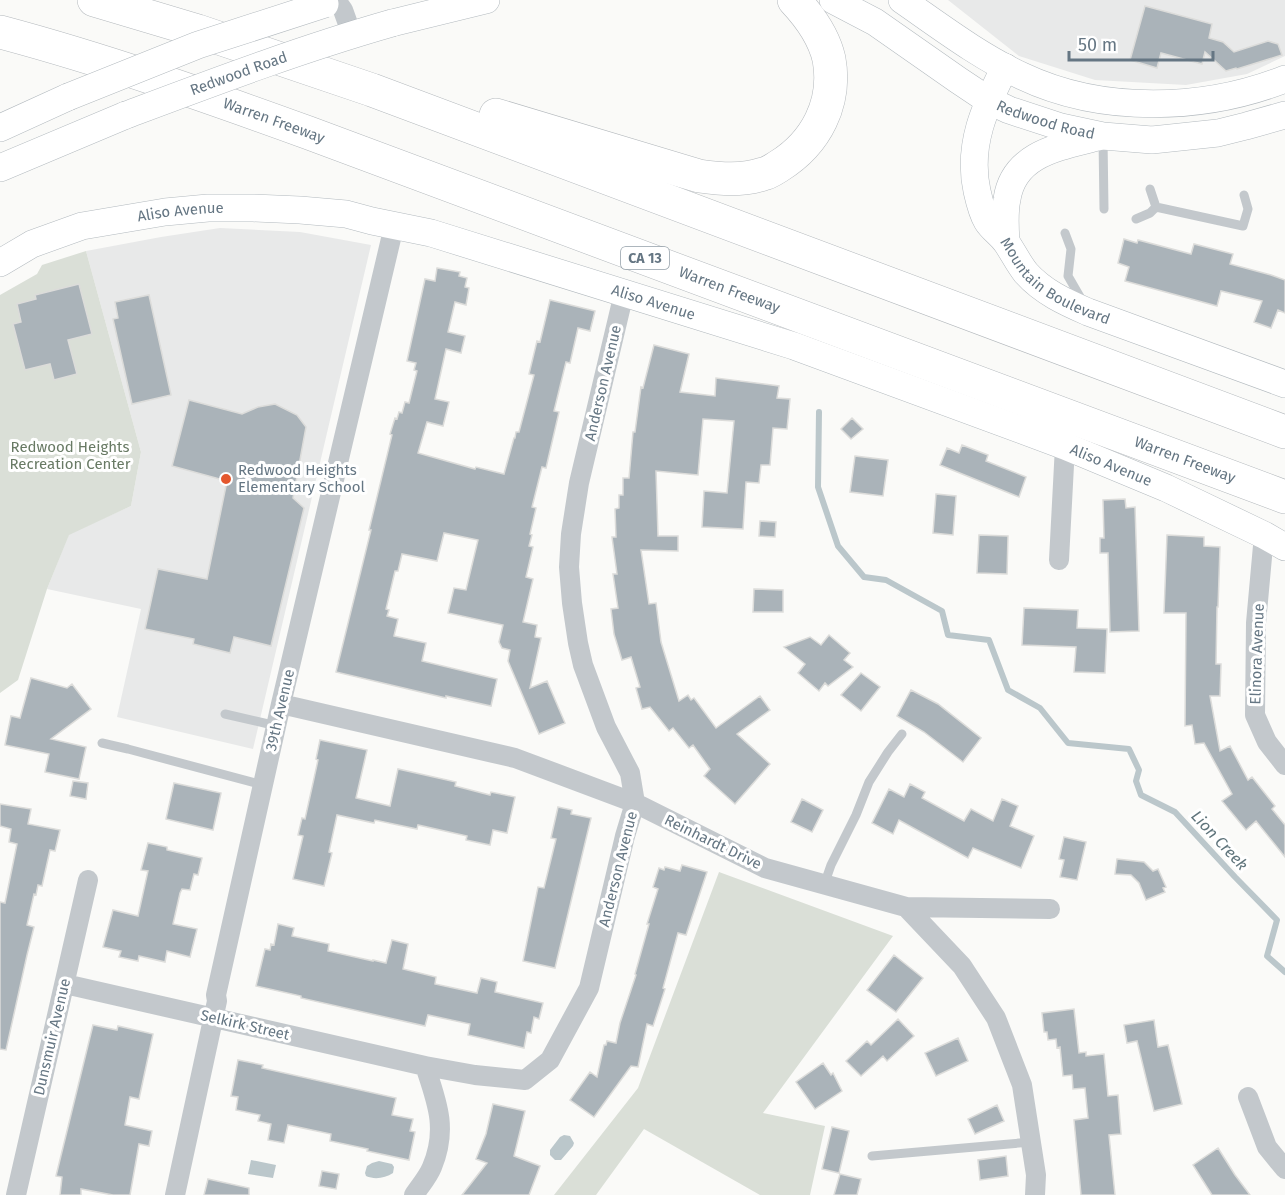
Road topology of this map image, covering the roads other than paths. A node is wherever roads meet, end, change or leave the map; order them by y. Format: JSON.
{"nodes":[{"id":1,"x":94,"y":0,"type":"edge"},
{"id":2,"x":486,"y":0,"type":"edge"},
{"id":3,"x":794,"y":0,"type":"edge"},
{"id":4,"x":834,"y":0,"type":"edge"},
{"id":5,"x":902,"y":0,"type":"edge"},
{"id":6,"x":335,"y":3,"type":"edge"},
{"id":7,"x":0,"y":32,"type":"edge"},
{"id":8,"x":351,"y":35,"type":"junction"},
{"id":9,"x":1005,"y":67,"type":"junction"},
{"id":10,"x":1285,"y":79,"type":"edge"},
{"id":11,"x":372,"y":90,"type":"junction"},
{"id":12,"x":988,"y":100,"type":"junction"},
{"id":13,"x":1285,"y":115,"type":"edge"},
{"id":14,"x":0,"y":128,"type":"edge"},
{"id":15,"x":1103,"y":136,"type":"junction"},
{"id":16,"x":0,"y":168,"type":"edge"},
{"id":17,"x":1150,"y":189,"type":"dead end"},
{"id":18,"x":1244,"y":195,"type":"dead end"},
{"id":19,"x":1156,"y":207,"type":"junction"},
{"id":20,"x":1104,"y":209,"type":"dead end"},
{"id":21,"x":1136,"y":219,"type":"dead end"},
{"id":22,"x":394,"y":226,"type":"junction"},
{"id":23,"x":1065,"y":233,"type":"dead end"},
{"id":24,"x":1006,"y":241,"type":"junction"},
{"id":25,"x":0,"y":263,"type":"edge"},
{"id":26,"x":624,"y":293,"type":"junction"},
{"id":27,"x":1088,"y":312,"type":"junction"},
{"id":28,"x":1285,"y":384,"type":"edge"},
{"id":29,"x":1285,"y":432,"type":"edge"},
{"id":30,"x":1065,"y":446,"type":"junction"},
{"id":31,"x":1285,"y":497,"type":"edge"},
{"id":32,"x":1274,"y":541,"type":"edge"},
{"id":33,"x":1059,"y":560,"type":"dead end"},
{"id":34,"x":281,"y":704,"type":"junction"},
{"id":35,"x":225,"y":714,"type":"dead end"},
{"id":36,"x":277,"y":726,"type":"junction"},
{"id":37,"x":902,"y":734,"type":"dead end"},
{"id":38,"x":102,"y":743,"type":"dead end"},
{"id":39,"x":1285,"y":765,"type":"edge"},
{"id":40,"x":263,"y":785,"type":"junction"},
{"id":41,"x":635,"y":803,"type":"junction"},
{"id":42,"x":88,"y":880,"type":"dead end"},
{"id":43,"x":824,"y":885,"type":"junction"},
{"id":44,"x":906,"y":907,"type":"junction"},
{"id":45,"x":1050,"y":909,"type":"dead end"},
{"id":46,"x":65,"y":984,"type":"junction"},
{"id":47,"x":212,"y":1017,"type":"junction"},
{"id":48,"x":425,"y":1066,"type":"junction"},
{"id":49,"x":525,"y":1080,"type":"joint"},
{"id":50,"x":1248,"y":1097,"type":"dead end"},
{"id":51,"x":1031,"y":1142,"type":"junction"},
{"id":52,"x":872,"y":1156,"type":"dead end"},
{"id":53,"x":1285,"y":1169,"type":"edge"},
{"id":54,"x":16,"y":1195,"type":"edge"},
{"id":55,"x":175,"y":1195,"type":"edge"},
{"id":56,"x":414,"y":1195,"type":"edge"},
{"id":57,"x":1035,"y":1195,"type":"edge"}],
"edges":[{"from":1,"to":11,"type":"highway"},
{"from":2,"to":8,"type":"main road","name":"Redwood Road","bridge":true},
{"from":3,"to":11,"type":"highway"},
{"from":4,"to":12,"type":"main road","name":"Redwood Road"},
{"from":5,"to":9,"type":"main road","name":"Redwood Road"},
{"from":6,"to":8,"type":"street"},
{"from":6,"to":14,"type":"main road","bridge":true},
{"from":7,"to":31,"type":"highway","name":"Warren Freeway","number":"CA 13"},
{"from":8,"to":16,"type":"main road","name":"Redwood Road","bridge":true},
{"from":9,"to":10,"type":"main road","name":"Redwood Road"},
{"from":9,"to":12,"type":"main road","name":"Mountain Boulevard"},
{"from":11,"to":29,"type":"highway"},
{"from":12,"to":15,"type":"main road","name":"Redwood Road"},
{"from":12,"to":24,"type":"main road","name":"Mountain Boulevard"},
{"from":13,"to":15,"type":"main road","name":"Redwood Road"},
{"from":15,"to":20,"type":"lane"},
{"from":15,"to":24,"type":"main road"},
{"from":17,"to":19,"type":"lane"},
{"from":18,"to":19,"type":"lane"},
{"from":19,"to":21,"type":"lane"},
{"from":22,"to":25,"type":"main road","name":"Aliso Avenue"},
{"from":22,"to":26,"type":"main road","name":"Aliso Avenue"},
{"from":22,"to":34,"type":"street","name":"39th Avenue"},
{"from":23,"to":27,"type":"lane"},
{"from":24,"to":27,"type":"main road","name":"Mountain Boulevard"},
{"from":26,"to":30,"type":"main road","name":"Aliso Avenue"},
{"from":26,"to":41,"type":"street","name":"Anderson Avenue"},
{"from":27,"to":28,"type":"main road","name":"Mountain Boulevard"},
{"from":30,"to":32,"type":"main road","name":"Aliso Avenue"},
{"from":30,"to":33,"type":"street"},
{"from":32,"to":39,"type":"street","name":"Elinora Avenue"},
{"from":34,"to":36,"type":"street","name":"39th Avenue"},
{"from":34,"to":41,"type":"street","name":"Reinhardt Drive"},
{"from":35,"to":36,"type":"lane"},
{"from":36,"to":40,"type":"street","name":"39th Avenue"},
{"from":37,"to":43,"type":"lane"},
{"from":38,"to":40,"type":"lane"},
{"from":40,"to":47,"type":"street","name":"39th Avenue"},
{"from":41,"to":43,"type":"street","name":"Reinhardt Drive"},
{"from":41,"to":49,"type":"street","name":"Anderson Avenue"},
{"from":42,"to":46,"type":"street","name":"Dunsmuir Avenue"},
{"from":43,"to":44,"type":"street","name":"Reinhardt Drive"},
{"from":44,"to":45,"type":"street","name":"Reinhardt Drive"},
{"from":44,"to":51,"type":"street"},
{"from":46,"to":47,"type":"street","name":"Selkirk Street"},
{"from":46,"to":54,"type":"street","name":"Dunsmuir Avenue"},
{"from":47,"to":48,"type":"street","name":"Selkirk Street"},
{"from":47,"to":55,"type":"street","name":"39th Avenue"},
{"from":48,"to":49,"type":"street","name":"Selkirk Street"},
{"from":48,"to":56,"type":"street"},
{"from":50,"to":53,"type":"street"},
{"from":51,"to":52,"type":"lane"},
{"from":51,"to":57,"type":"street"}]}
